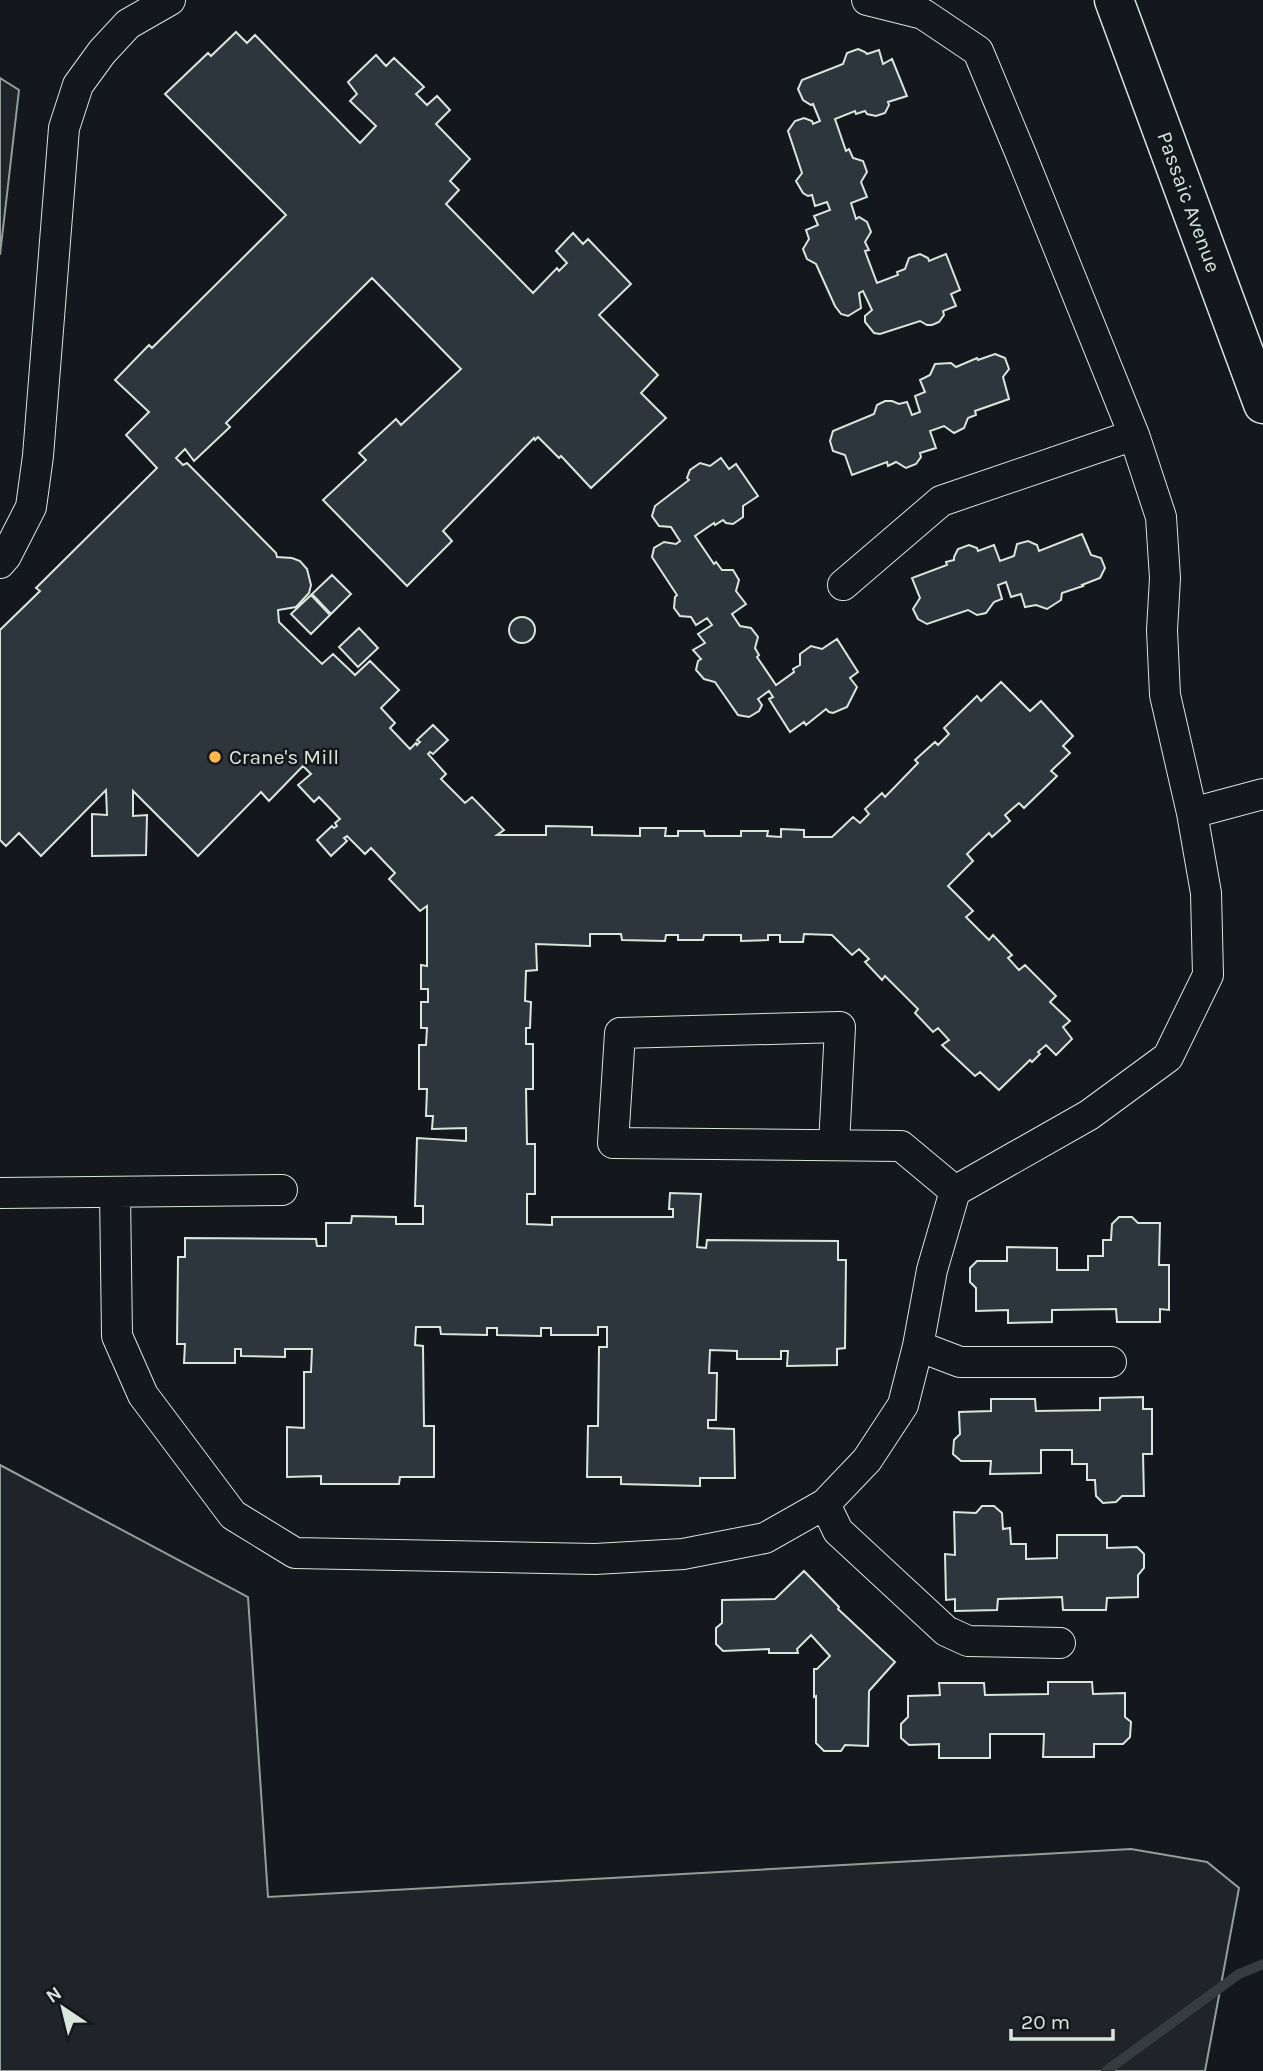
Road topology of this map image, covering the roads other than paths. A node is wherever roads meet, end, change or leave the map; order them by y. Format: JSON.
{"nodes":[{"id":1,"x":170,"y":0,"type":"edge"},
{"id":2,"x":867,"y":0,"type":"edge"},
{"id":3,"x":1114,"y":0,"type":"edge"},
{"id":4,"x":1263,"y":404,"type":"edge"},
{"id":5,"x":1134,"y":435,"type":"junction"},
{"id":6,"x":0,"y":563,"type":"edge"},
{"id":7,"x":843,"y":585,"type":"dead end"},
{"id":8,"x":1263,"y":794,"type":"edge"},
{"id":9,"x":1192,"y":813,"type":"junction"},
{"id":10,"x":834,"y":1145,"type":"junction"},
{"id":11,"x":282,"y":1190,"type":"dead end"},
{"id":12,"x":955,"y":1191,"type":"junction"},
{"id":13,"x":115,"y":1192,"type":"junction"},
{"id":14,"x":0,"y":1193,"type":"edge"},
{"id":15,"x":918,"y":1346,"type":"junction"},
{"id":16,"x":1111,"y":1362,"type":"dead end"},
{"id":17,"x":825,"y":1504,"type":"junction"},
{"id":18,"x":1060,"y":1643,"type":"dead end"}],
"edges":[{"from":1,"to":6,"type":"street"},
{"from":2,"to":5,"type":"street"},
{"from":3,"to":4,"type":"main road","name":"Passaic Avenue"},
{"from":5,"to":7,"type":"street"},
{"from":5,"to":9,"type":"street"},
{"from":8,"to":9,"type":"street"},
{"from":9,"to":12,"type":"street"},
{"from":10,"to":10,"type":"street"},
{"from":10,"to":12,"type":"street"},
{"from":11,"to":13,"type":"street"},
{"from":12,"to":15,"type":"street"},
{"from":13,"to":14,"type":"street"},
{"from":13,"to":17,"type":"street"},
{"from":15,"to":16,"type":"street"},
{"from":15,"to":17,"type":"street"},
{"from":17,"to":18,"type":"street"}]}
